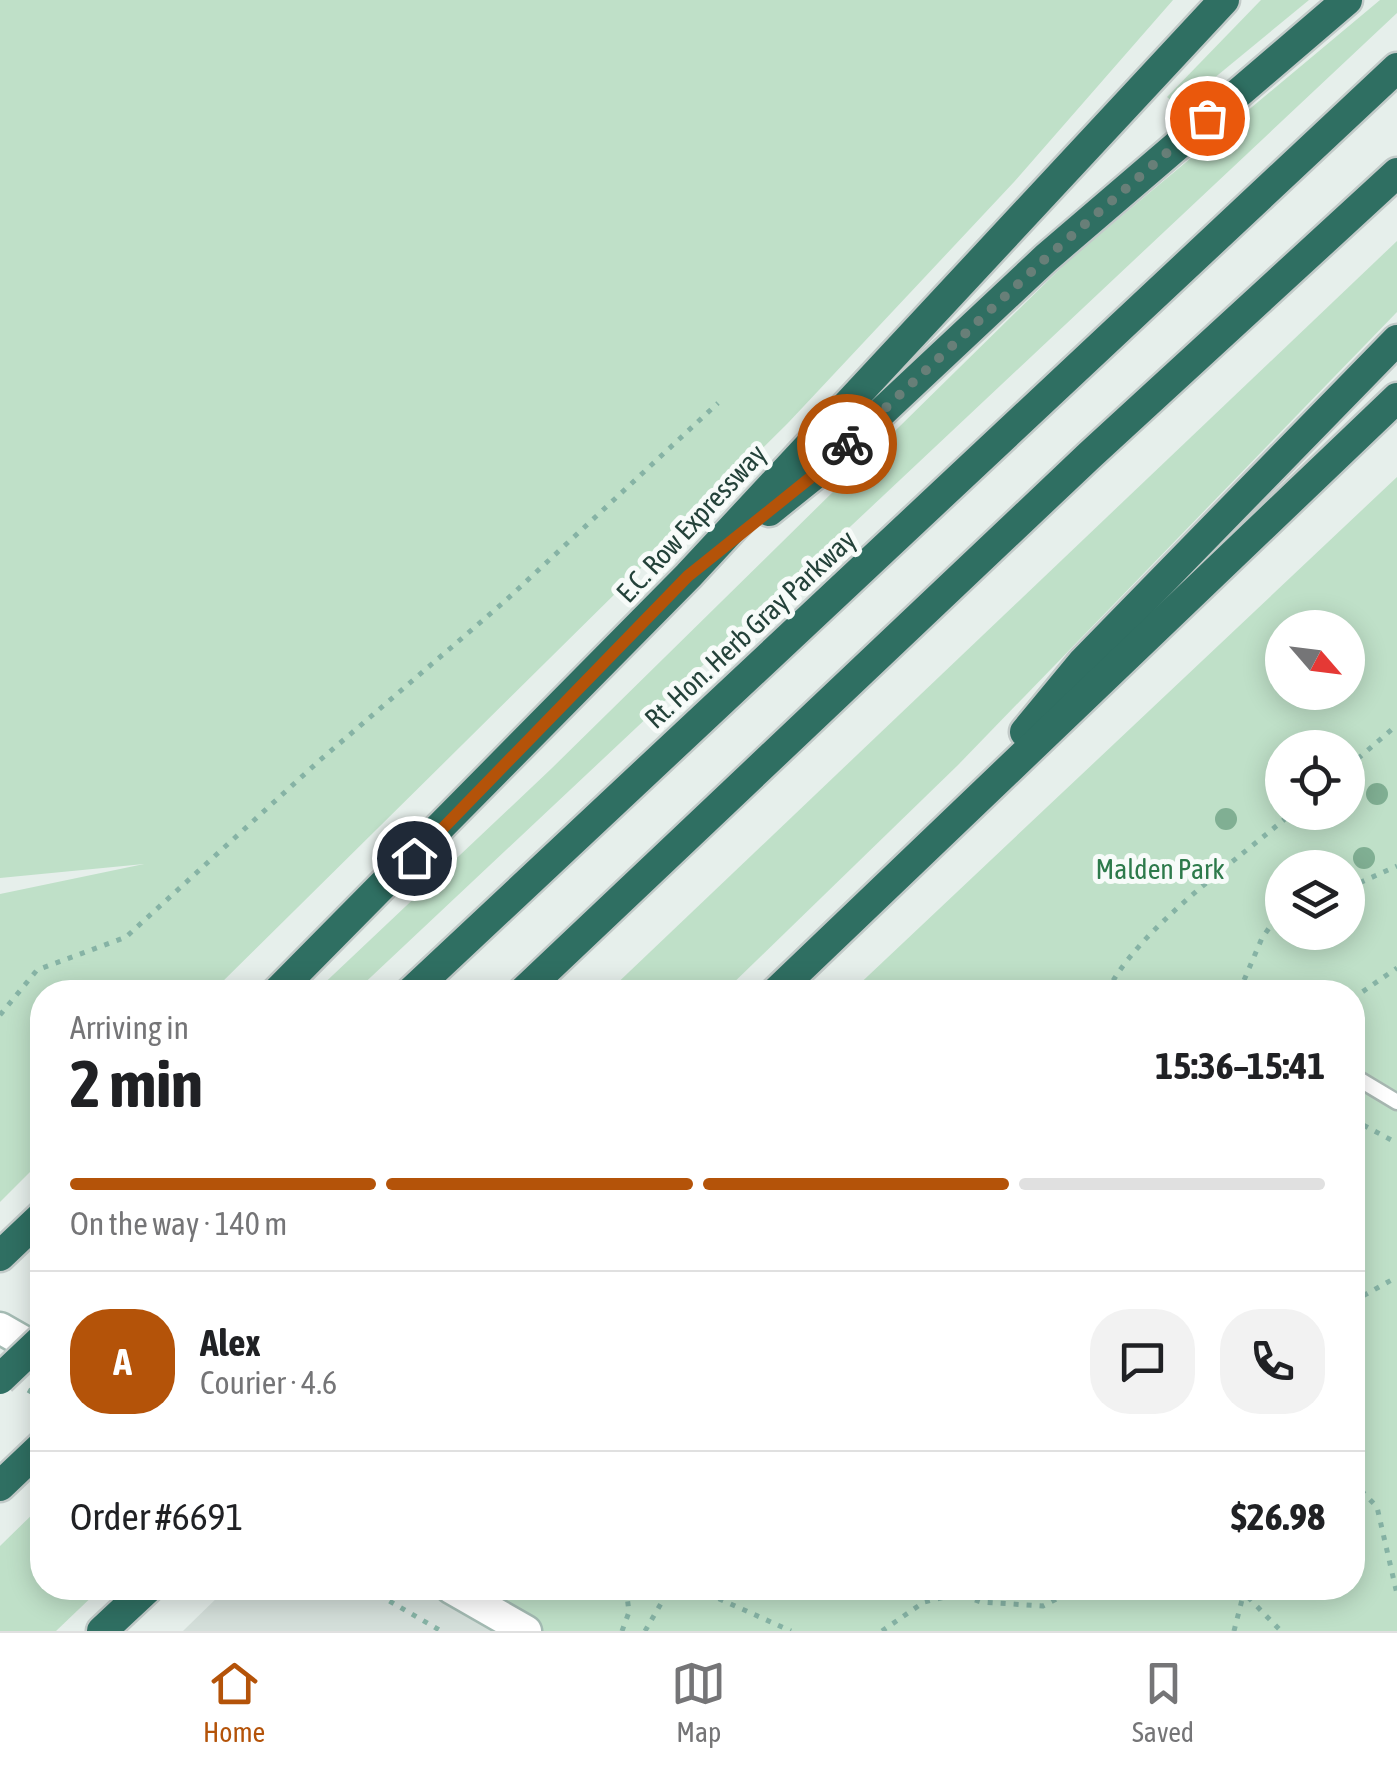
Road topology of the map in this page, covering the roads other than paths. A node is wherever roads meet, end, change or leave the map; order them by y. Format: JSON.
{"nodes":[{"id":1,"x":1224,"y":0,"type":"edge"},
{"id":2,"x":1347,"y":0,"type":"edge"},
{"id":3,"x":1397,"y":68,"type":"edge"},
{"id":4,"x":1397,"y":173,"type":"edge"},
{"id":5,"x":1397,"y":340,"type":"edge"},
{"id":6,"x":1397,"y":398,"type":"edge"},
{"id":7,"x":688,"y":576,"type":"junction"},
{"id":8,"x":938,"y":839,"type":"junction"},
{"id":9,"x":289,"y":980,"type":"edge"},
{"id":10,"x":424,"y":980,"type":"edge"},
{"id":11,"x":536,"y":980,"type":"edge"},
{"id":12,"x":789,"y":980,"type":"edge"},
{"id":13,"x":1365,"y":1083,"type":"edge"},
{"id":14,"x":1397,"y":1102,"type":"edge"},
{"id":15,"x":30,"y":1227,"type":"edge"},
{"id":16,"x":2,"y":1254,"type":"edge"},
{"id":17,"x":0,"y":1328,"type":"edge"},
{"id":18,"x":30,"y":1345,"type":"edge"},
{"id":19,"x":30,"y":1350,"type":"edge"},
{"id":20,"x":0,"y":1379,"type":"edge"},
{"id":21,"x":30,"y":1458,"type":"edge"},
{"id":22,"x":0,"y":1486,"type":"edge"},
{"id":23,"x":135,"y":1600,"type":"edge"},
{"id":24,"x":472,"y":1600,"type":"edge"},
{"id":25,"x":102,"y":1631,"type":"edge"},
{"id":26,"x":526,"y":1631,"type":"edge"}],
"edges":[{"from":1,"to":7,"type":"highway","name":"E.C. Row Expressway"},
{"from":2,"to":7,"type":"highway"},
{"from":3,"to":10,"type":"highway","name":"Rt. Hon. Herb Gray Parkway"},
{"from":4,"to":11,"type":"highway"},
{"from":5,"to":8,"type":"highway"},
{"from":6,"to":8,"type":"highway"},
{"from":7,"to":9,"type":"highway","name":"E.C. Row Expressway"},
{"from":8,"to":12,"type":"highway"},
{"from":13,"to":14,"type":"lane"},
{"from":15,"to":16,"type":"highway"},
{"from":17,"to":18,"type":"main road"},
{"from":19,"to":20,"type":"highway","bridge":true},
{"from":21,"to":22,"type":"highway"},
{"from":23,"to":25,"type":"highway"},
{"from":24,"to":26,"type":"main road"}]}
